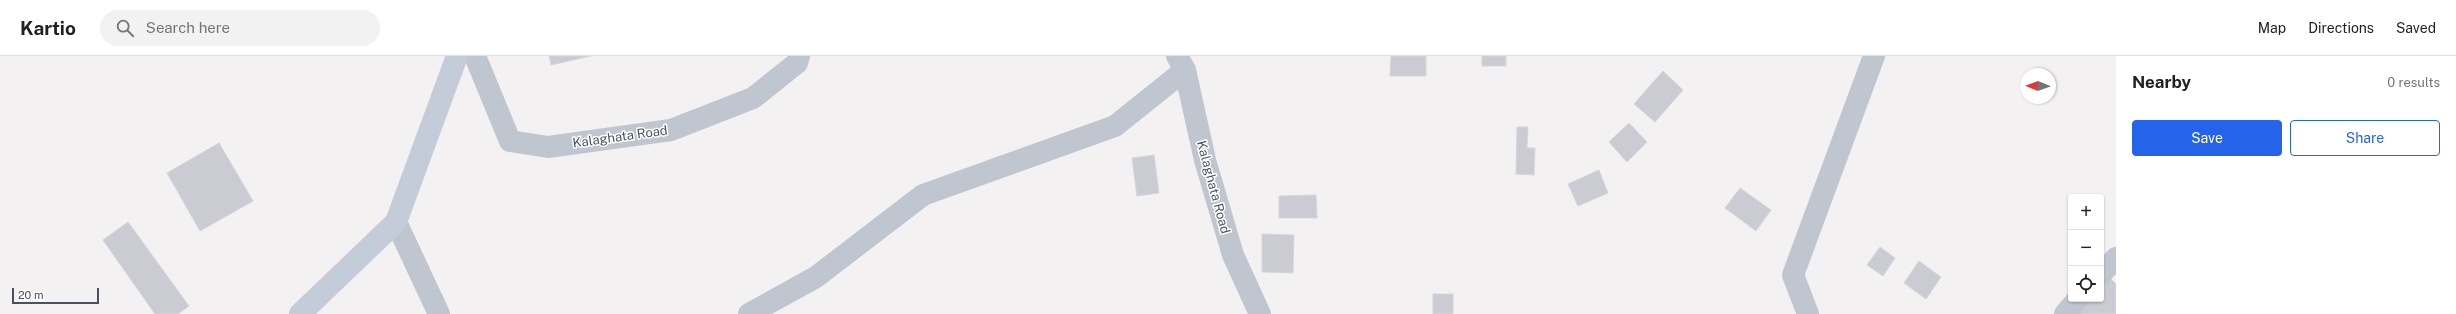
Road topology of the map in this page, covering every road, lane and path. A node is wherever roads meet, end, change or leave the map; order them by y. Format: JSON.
{"nodes":[{"id":1,"x":457,"y":56,"type":"edge"},
{"id":2,"x":475,"y":56,"type":"edge"},
{"id":3,"x":799,"y":56,"type":"edge"},
{"id":4,"x":1874,"y":56,"type":"edge"},
{"id":5,"x":1181,"y":63,"type":"edge"},
{"id":6,"x":396,"y":222,"type":"junction"},
{"id":7,"x":2116,"y":258,"type":"edge"},
{"id":8,"x":2104,"y":271,"type":"edge"},
{"id":9,"x":2075,"y":302,"type":"edge"},
{"id":10,"x":300,"y":314,"type":"edge"},
{"id":11,"x":439,"y":314,"type":"edge"},
{"id":12,"x":749,"y":314,"type":"edge"},
{"id":13,"x":1260,"y":314,"type":"edge"},
{"id":14,"x":1808,"y":314,"type":"edge"},
{"id":15,"x":2065,"y":314,"type":"edge"}],
"edges":[{"from":1,"to":6,"type":"main road"},
{"from":2,"to":3,"type":"street","name":"Kalaghata Road"},
{"from":4,"to":14,"type":"street"},
{"from":5,"to":12,"type":"street"},
{"from":5,"to":13,"type":"street","name":"Kalaghata Road"},
{"from":6,"to":10,"type":"main road"},
{"from":6,"to":11,"type":"street"},
{"from":7,"to":8,"type":"street"},
{"from":9,"to":15,"type":"street"}]}
